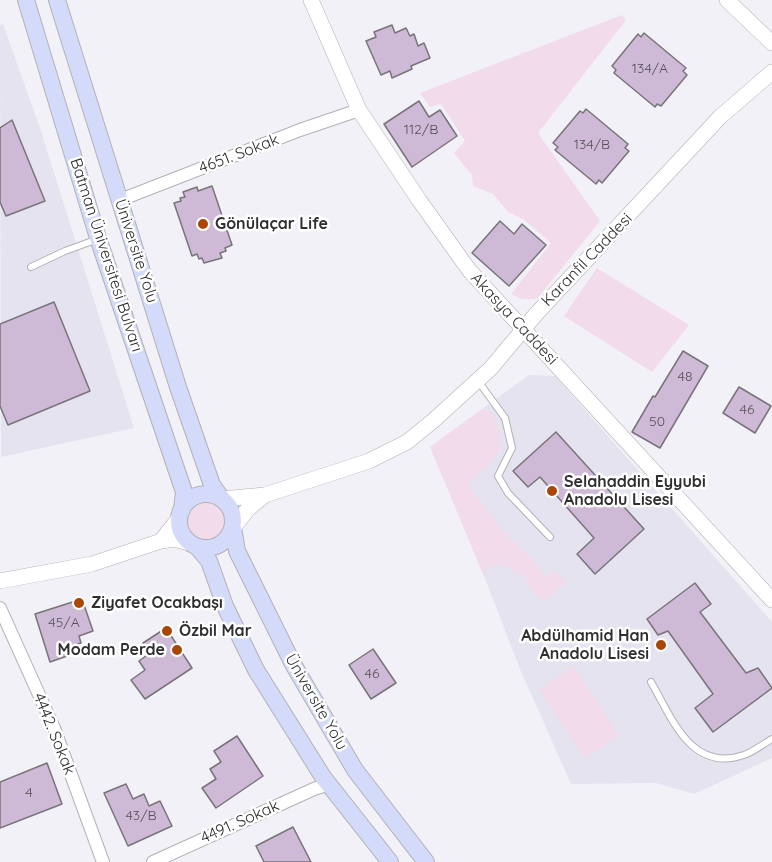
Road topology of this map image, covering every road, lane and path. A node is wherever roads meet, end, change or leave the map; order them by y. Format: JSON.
{"nodes":[{"id":1,"x":26,"y":0,"type":"edge"},
{"id":2,"x":57,"y":0,"type":"edge"},
{"id":3,"x":311,"y":0,"type":"edge"},
{"id":4,"x":728,"y":0,"type":"edge"},
{"id":5,"x":772,"y":43,"type":"edge"},
{"id":6,"x":772,"y":72,"type":"edge"},
{"id":7,"x":359,"y":110,"type":"junction"},
{"id":8,"x":120,"y":200,"type":"junction"},
{"id":9,"x":98,"y":238,"type":"junction"},
{"id":10,"x":31,"y":267,"type":"dead end"},
{"id":11,"x":522,"y":330,"type":"junction"},
{"id":12,"x":477,"y":380,"type":"junction"},
{"id":13,"x":265,"y":495,"type":"junction"},
{"id":14,"x":222,"y":499,"type":"junction"},
{"id":15,"x":181,"y":514,"type":"junction"},
{"id":16,"x":233,"y":528,"type":"junction"},
{"id":17,"x":550,"y":537,"type":"dead end"},
{"id":18,"x":161,"y":541,"type":"junction"},
{"id":19,"x":193,"y":545,"type":"junction"},
{"id":20,"x":0,"y":581,"type":"edge"},
{"id":21,"x":772,"y":600,"type":"edge"},
{"id":22,"x":0,"y":608,"type":"edge"},
{"id":23,"x":651,"y":682,"type":"dead end"},
{"id":24,"x":772,"y":739,"type":"edge"},
{"id":25,"x":329,"y":784,"type":"junction"},
{"id":26,"x":103,"y":862,"type":"edge"},
{"id":27,"x":153,"y":862,"type":"edge"},
{"id":28,"x":390,"y":862,"type":"edge"},
{"id":29,"x":426,"y":862,"type":"edge"}],
"edges":[{"from":1,"to":9,"type":"main road","name":"Batman Üniversitesi Bulvarı"},
{"from":2,"to":8,"type":"main road","name":"Üniversite Yolu"},
{"from":3,"to":7,"type":"street","name":"Akasya Caddesi"},
{"from":4,"to":5,"type":"street"},
{"from":6,"to":11,"type":"street","name":"Karanfil Caddesi"},
{"from":7,"to":8,"type":"street","name":"4651. Sokak"},
{"from":7,"to":11,"type":"street","name":"Akasya Caddesi"},
{"from":8,"to":14,"type":"main road","name":"Üniversite Yolu"},
{"from":9,"to":10,"type":"lane"},
{"from":9,"to":15,"type":"main road","name":"Batman Üniversitesi Bulvarı"},
{"from":11,"to":12,"type":"street","name":"Karanfil Caddesi"},
{"from":11,"to":21,"type":"street","name":"Akasya Caddesi"},
{"from":12,"to":13,"type":"street","name":"Karanfil Caddesi"},
{"from":12,"to":17,"type":"lane"},
{"from":13,"to":14,"type":"street"},
{"from":13,"to":16,"type":"street"},
{"from":14,"to":15,"type":"main road"},
{"from":14,"to":16,"type":"main road"},
{"from":15,"to":18,"type":"street"},
{"from":15,"to":19,"type":"main road"},
{"from":16,"to":19,"type":"main road"},
{"from":16,"to":29,"type":"main road","name":"Üniversite Yolu"},
{"from":18,"to":19,"type":"street"},
{"from":18,"to":20,"type":"street"},
{"from":19,"to":25,"type":"main road"},
{"from":22,"to":26,"type":"street","name":"4442. Sokak"},
{"from":23,"to":24,"type":"lane"},
{"from":25,"to":27,"type":"street","name":"4491. Sokak"},
{"from":25,"to":28,"type":"main road"}]}
